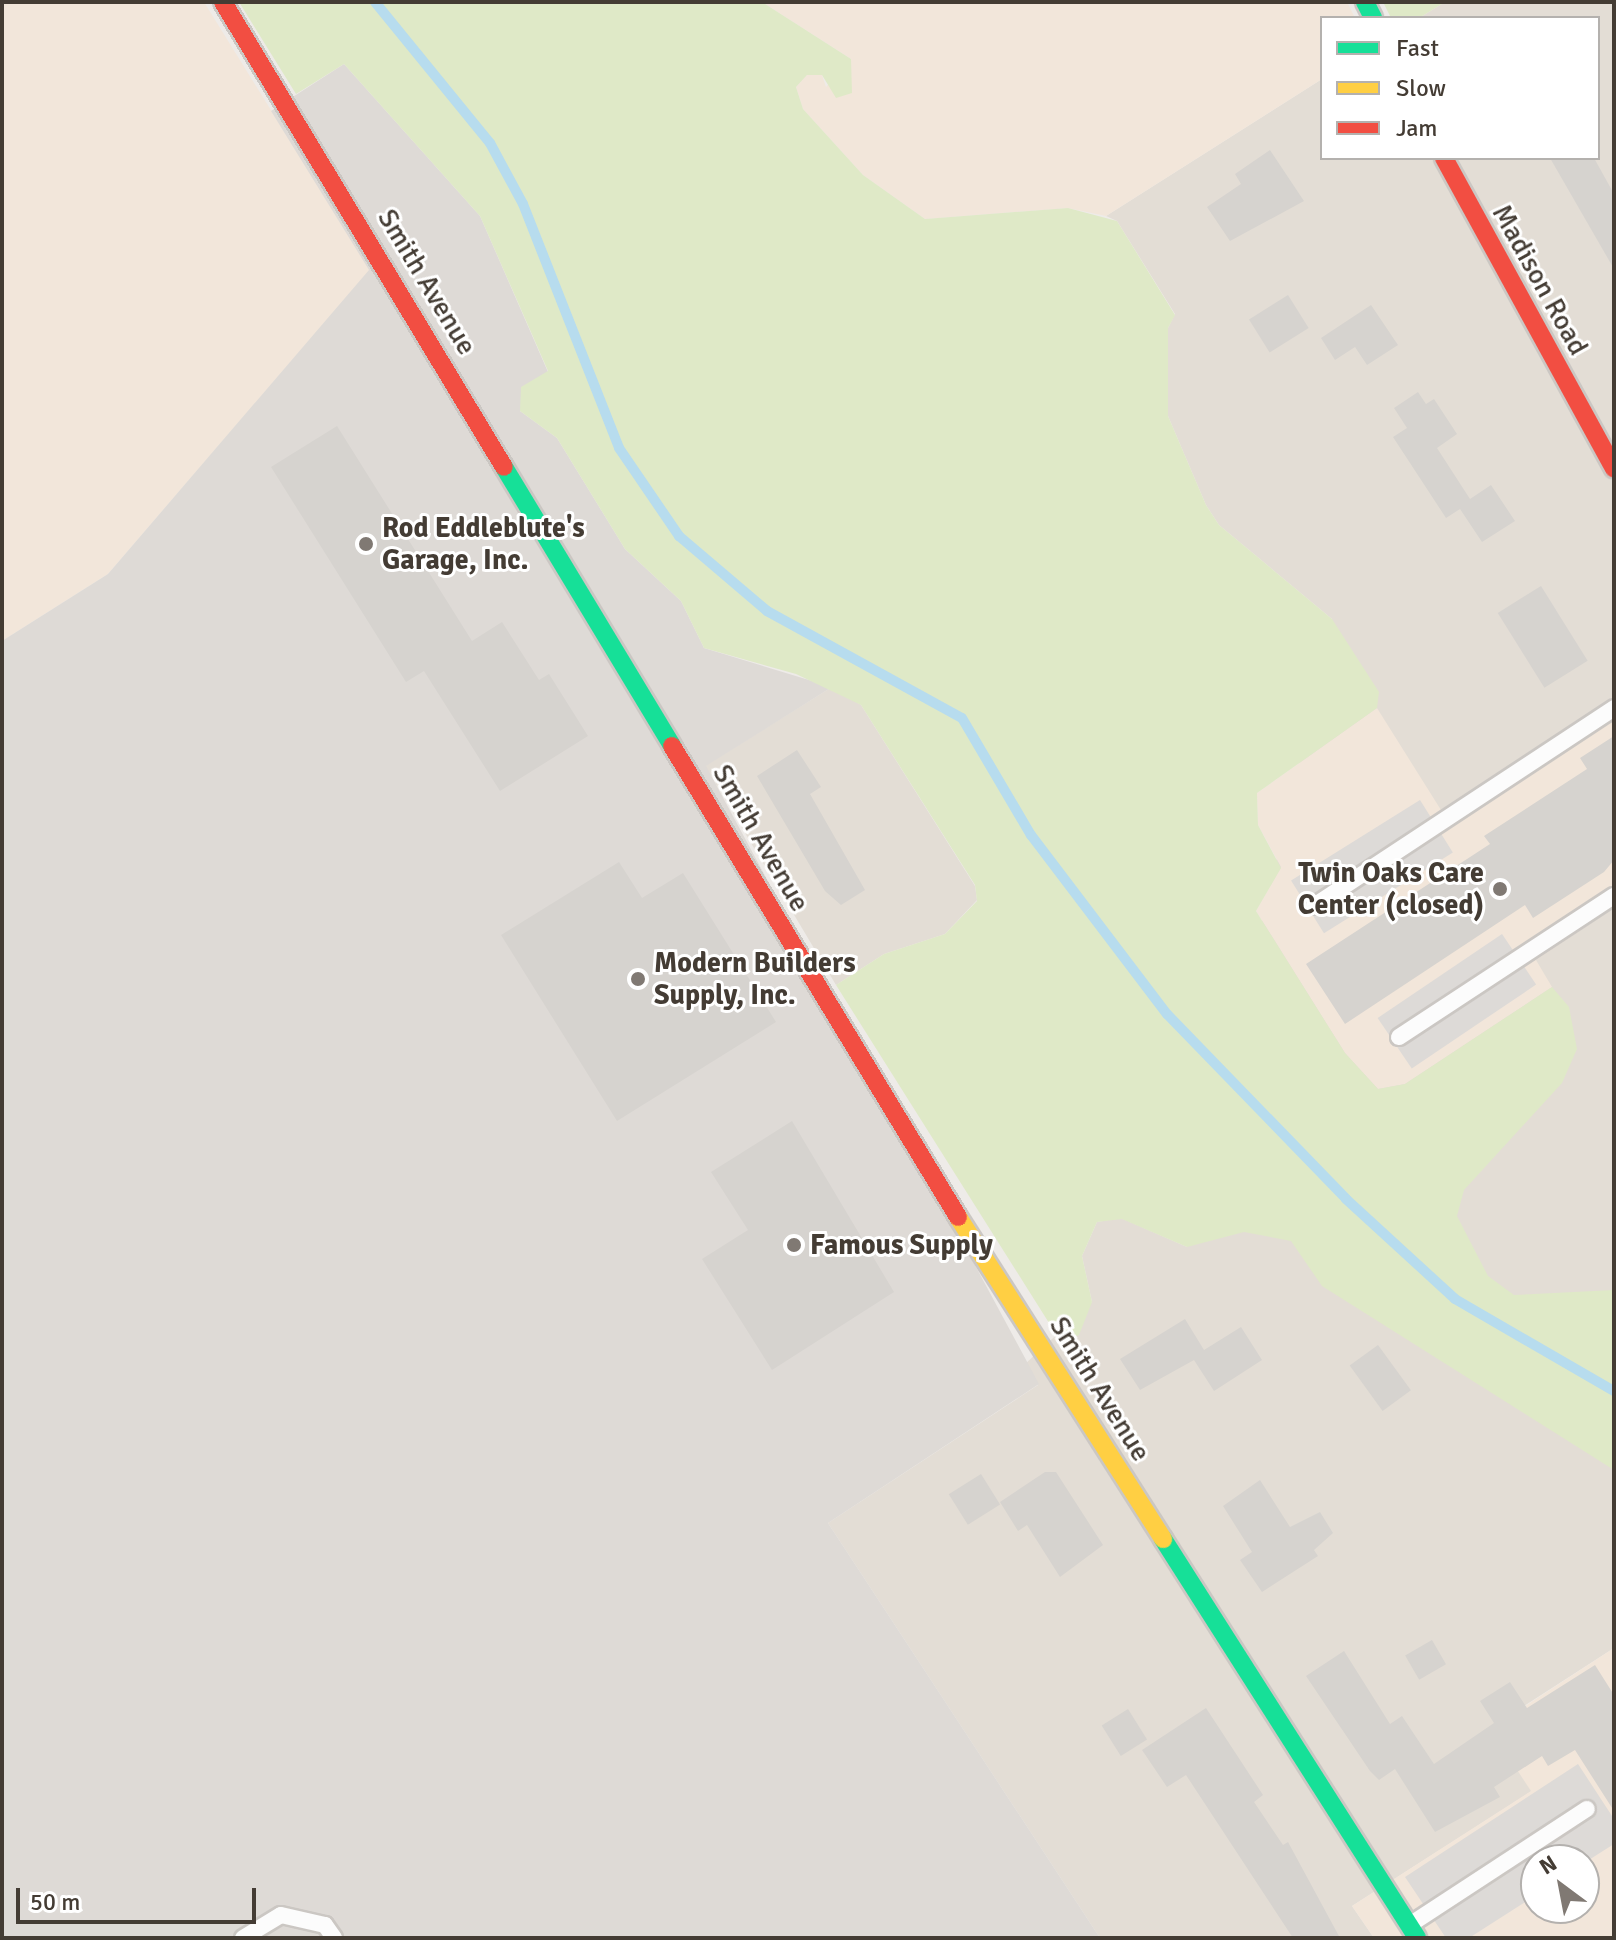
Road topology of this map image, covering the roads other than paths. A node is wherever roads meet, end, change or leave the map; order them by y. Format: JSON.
{"nodes":[{"id":1,"x":223,"y":2,"type":"edge"},
{"id":2,"x":1445,"y":160,"type":"edge"},
{"id":3,"x":1614,"y":469,"type":"edge"},
{"id":4,"x":1614,"y":708,"type":"edge"},
{"id":5,"x":1614,"y":896,"type":"edge"},
{"id":6,"x":1314,"y":906,"type":"dead end"},
{"id":7,"x":1399,"y":1037,"type":"dead end"},
{"id":8,"x":1587,"y":1809,"type":"dead end"},
{"id":9,"x":1413,"y":1932,"type":"edge"},
{"id":10,"x":243,"y":1938,"type":"edge"},
{"id":11,"x":334,"y":1938,"type":"edge"}],
"edges":[{"from":1,"to":9,"type":"street","name":"Smith Avenue"},
{"from":2,"to":3,"type":"street","name":"Madison Road"},
{"from":4,"to":6,"type":"lane"},
{"from":5,"to":7,"type":"lane"},
{"from":8,"to":9,"type":"lane"},
{"from":10,"to":11,"type":"lane"}]}
